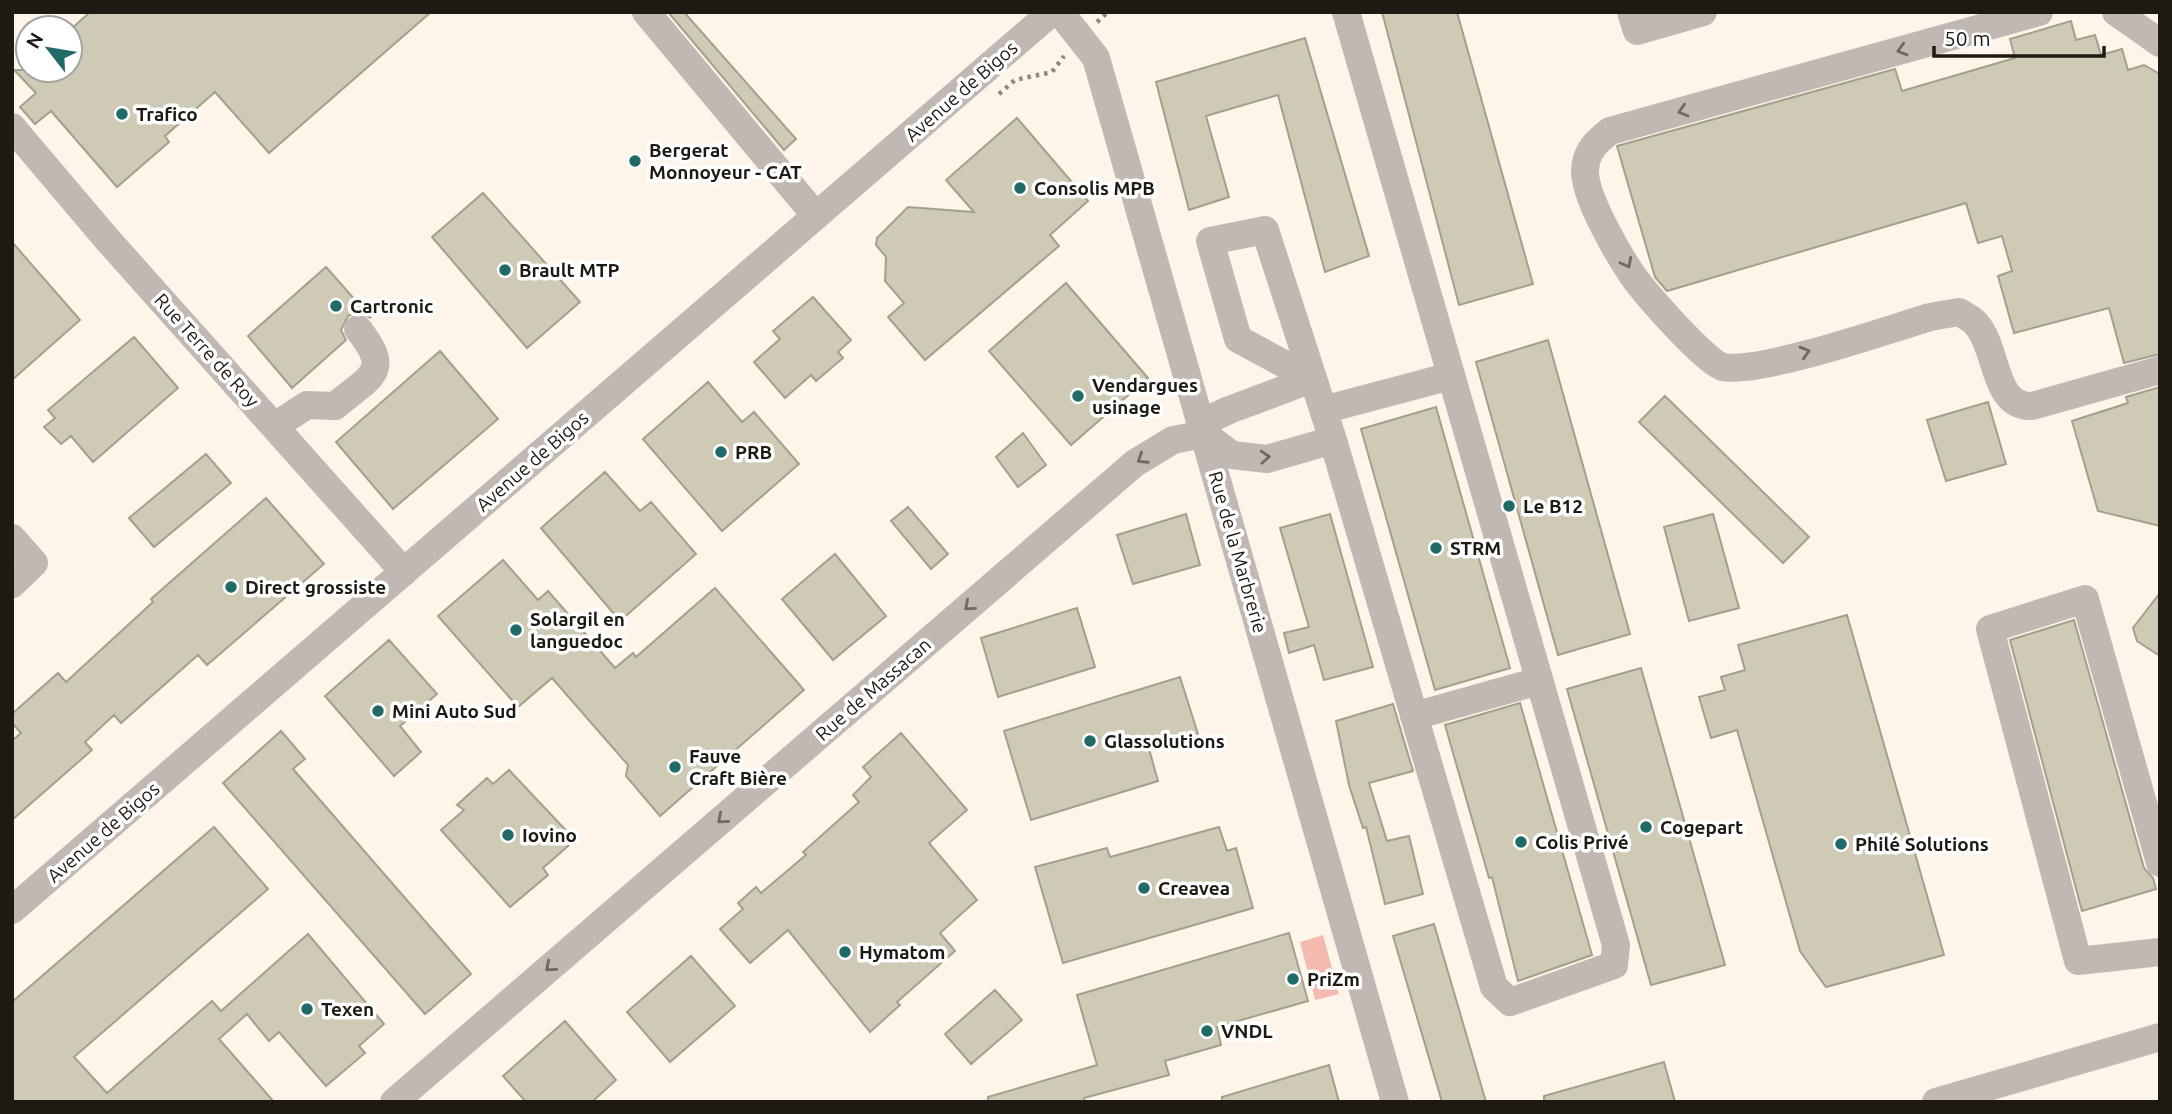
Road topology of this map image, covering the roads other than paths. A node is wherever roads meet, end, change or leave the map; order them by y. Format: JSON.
{"nodes":[{"id":1,"x":646,"y":12,"type":"edge"},
{"id":2,"x":1052,"y":12,"type":"edge"},
{"id":3,"x":1060,"y":12,"type":"edge"},
{"id":4,"x":1346,"y":12,"type":"edge"},
{"id":5,"x":1631,"y":12,"type":"edge"},
{"id":6,"x":1703,"y":12,"type":"edge"},
{"id":7,"x":2039,"y":12,"type":"edge"},
{"id":8,"x":2116,"y":12,"type":"edge"},
{"id":9,"x":2160,"y":43,"type":"edge"},
{"id":10,"x":12,"y":127,"type":"edge"},
{"id":11,"x":816,"y":216,"type":"junction"},
{"id":12,"x":358,"y":330,"type":"dead end"},
{"id":13,"x":2160,"y":370,"type":"edge"},
{"id":14,"x":1451,"y":376,"type":"junction"},
{"id":15,"x":1312,"y":379,"type":"junction"},
{"id":16,"x":1323,"y":410,"type":"junction"},
{"id":17,"x":275,"y":426,"type":"junction"},
{"id":18,"x":1205,"y":434,"type":"junction"},
{"id":19,"x":1333,"y":440,"type":"junction"},
{"id":20,"x":12,"y":538,"type":"edge"},
{"id":21,"x":404,"y":572,"type":"junction"},
{"id":22,"x":12,"y":584,"type":"edge"},
{"id":23,"x":1539,"y":681,"type":"junction"},
{"id":24,"x":1414,"y":716,"type":"junction"},
{"id":25,"x":2160,"y":863,"type":"edge"},
{"id":26,"x":12,"y":910,"type":"edge"},
{"id":27,"x":2160,"y":951,"type":"edge"},
{"id":28,"x":2160,"y":1037,"type":"edge"},
{"id":29,"x":394,"y":1102,"type":"edge"},
{"id":30,"x":1395,"y":1102,"type":"edge"},
{"id":31,"x":1936,"y":1102,"type":"edge"}],
"edges":[{"from":1,"to":11,"type":"street"},
{"from":2,"to":11,"type":"street","name":"Avenue de Bigos"},
{"from":3,"to":18,"type":"street","name":"Rue de la Marbrerie"},
{"from":4,"to":14,"type":"street"},
{"from":5,"to":6,"type":"street"},
{"from":7,"to":13,"type":"street","one_way":true},
{"from":8,"to":9,"type":"street"},
{"from":10,"to":17,"type":"street","name":"Rue Terre de Roy"},
{"from":11,"to":21,"type":"street","name":"Avenue de Bigos"},
{"from":12,"to":17,"type":"street"},
{"from":14,"to":16,"type":"street"},
{"from":14,"to":23,"type":"street"},
{"from":15,"to":15,"type":"street"},
{"from":15,"to":16,"type":"street"},
{"from":15,"to":18,"type":"street"},
{"from":16,"to":19,"type":"street"},
{"from":17,"to":21,"type":"street","name":"Rue Terre de Roy"},
{"from":18,"to":19,"type":"street","one_way":true},
{"from":18,"to":29,"type":"street","name":"Rue de Massacan","one_way":true},
{"from":18,"to":30,"type":"street","name":"Rue de la Marbrerie"},
{"from":19,"to":24,"type":"street"},
{"from":20,"to":22,"type":"street"},
{"from":21,"to":26,"type":"street","name":"Avenue de Bigos"},
{"from":23,"to":24,"type":"street"},
{"from":23,"to":24,"type":"street"},
{"from":25,"to":27,"type":"street"},
{"from":28,"to":31,"type":"street"}]}
